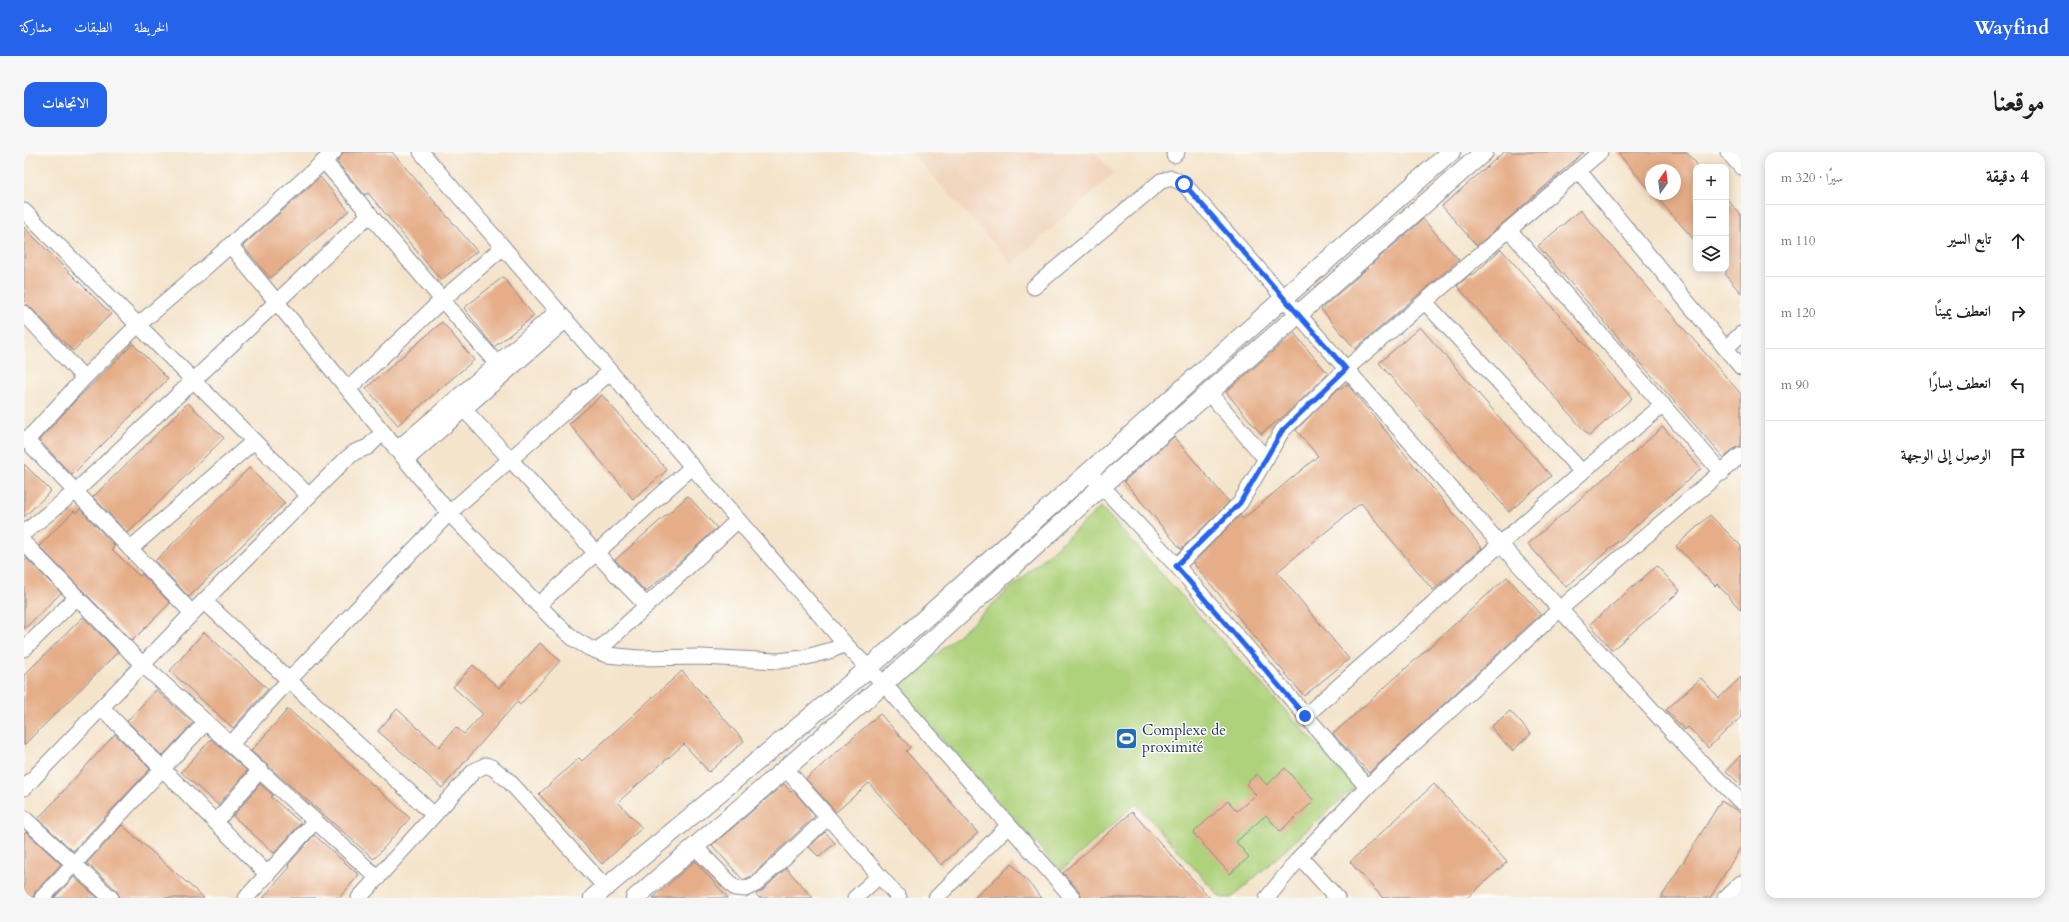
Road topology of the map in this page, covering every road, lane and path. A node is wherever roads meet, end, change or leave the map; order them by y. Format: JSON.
{"nodes":[{"id":1,"x":421,"y":152,"type":"edge"},
{"id":2,"x":1451,"y":152,"type":"edge"},
{"id":3,"x":1484,"y":152,"type":"edge"},
{"id":4,"x":1600,"y":152,"type":"edge"},
{"id":5,"x":1728,"y":152,"type":"edge"},
{"id":6,"x":329,"y":156,"type":"edge"},
{"id":7,"x":1741,"y":167,"type":"edge"},
{"id":8,"x":1578,"y":170,"type":"junction"},
{"id":9,"x":24,"y":211,"type":"edge"},
{"id":10,"x":370,"y":214,"type":"junction"},
{"id":11,"x":1509,"y":230,"type":"junction"},
{"id":12,"x":230,"y":245,"type":"junction"},
{"id":13,"x":503,"y":247,"type":"junction"},
{"id":14,"x":1034,"y":287,"type":"dead end"},
{"id":15,"x":1283,"y":299,"type":"junction"},
{"id":16,"x":442,"y":300,"type":"junction"},
{"id":17,"x":277,"y":302,"type":"junction"},
{"id":18,"x":1425,"y":302,"type":"junction"},
{"id":19,"x":24,"y":313,"type":"edge"},
{"id":20,"x":1298,"y":314,"type":"junction"},
{"id":21,"x":562,"y":315,"type":"junction"},
{"id":22,"x":138,"y":324,"type":"junction"},
{"id":23,"x":1741,"y":334,"type":"edge"},
{"id":24,"x":1726,"y":348,"type":"junction"},
{"id":25,"x":497,"y":364,"type":"junction"},
{"id":26,"x":1741,"y":367,"type":"edge"},
{"id":27,"x":1346,"y":369,"type":"junction"},
{"id":28,"x":610,"y":372,"type":"junction"},
{"id":29,"x":84,"y":378,"type":"junction"},
{"id":30,"x":193,"y":381,"type":"junction"},
{"id":31,"x":348,"y":389,"type":"junction"},
{"id":32,"x":1210,"y":394,"type":"junction"},
{"id":33,"x":460,"y":405,"type":"junction"},
{"id":34,"x":1662,"y":405,"type":"junction"},
{"id":35,"x":382,"y":432,"type":"junction"},
{"id":36,"x":25,"y":439,"type":"edge"},
{"id":37,"x":254,"y":441,"type":"junction"},
{"id":38,"x":401,"y":455,"type":"junction"},
{"id":39,"x":1741,"y":455,"type":"edge"},
{"id":40,"x":511,"y":459,"type":"junction"},
{"id":41,"x":1266,"y":459,"type":"junction"},
{"id":42,"x":692,"y":466,"type":"junction"},
{"id":43,"x":1088,"y":471,"type":"junction"},
{"id":44,"x":1582,"y":472,"type":"junction"},
{"id":45,"x":1722,"y":473,"type":"junction"},
{"id":46,"x":1102,"y":486,"type":"junction"},
{"id":47,"x":76,"y":491,"type":"junction"},
{"id":48,"x":309,"y":496,"type":"junction"},
{"id":49,"x":449,"y":513,"type":"junction"},
{"id":50,"x":738,"y":520,"type":"junction"},
{"id":51,"x":24,"y":533,"type":"edge"},
{"id":52,"x":24,"y":543,"type":"edge"},
{"id":53,"x":1500,"y":544,"type":"junction"},
{"id":54,"x":130,"y":549,"type":"junction"},
{"id":55,"x":596,"y":554,"type":"junction"},
{"id":56,"x":1176,"y":566,"type":"junction"},
{"id":57,"x":77,"y":597,"type":"junction"},
{"id":58,"x":204,"y":601,"type":"junction"},
{"id":59,"x":538,"y":605,"type":"junction"},
{"id":60,"x":647,"y":606,"type":"junction"},
{"id":61,"x":1560,"y":609,"type":"junction"},
{"id":62,"x":192,"y":613,"type":"junction"},
{"id":63,"x":845,"y":644,"type":"junction"},
{"id":64,"x":24,"y":649,"type":"edge"},
{"id":65,"x":598,"y":651,"type":"junction"},
{"id":66,"x":143,"y":664,"type":"junction"},
{"id":67,"x":868,"y":668,"type":"junction"},
{"id":68,"x":289,"y":680,"type":"junction"},
{"id":69,"x":884,"y":684,"type":"junction"},
{"id":70,"x":102,"y":708,"type":"junction"},
{"id":71,"x":1305,"y":716,"type":"junction"},
{"id":72,"x":206,"y":722,"type":"junction"},
{"id":73,"x":231,"y":744,"type":"junction"},
{"id":74,"x":163,"y":768,"type":"junction"},
{"id":75,"x":785,"y":768,"type":"junction"},
{"id":76,"x":260,"y":770,"type":"junction"},
{"id":77,"x":26,"y":780,"type":"edge"},
{"id":78,"x":1367,"y":787,"type":"junction"},
{"id":79,"x":1741,"y":802,"type":"edge"},
{"id":80,"x":434,"y":815,"type":"junction"},
{"id":81,"x":24,"y":818,"type":"edge"},
{"id":82,"x":827,"y":818,"type":"junction"},
{"id":83,"x":315,"y":821,"type":"junction"},
{"id":84,"x":216,"y":822,"type":"junction"},
{"id":85,"x":1008,"y":826,"type":"junction"},
{"id":86,"x":695,"y":847,"type":"junction"},
{"id":87,"x":1300,"y":856,"type":"junction"},
{"id":88,"x":74,"y":864,"type":"junction"},
{"id":89,"x":267,"y":874,"type":"junction"},
{"id":90,"x":879,"y":876,"type":"junction"},
{"id":91,"x":378,"y":878,"type":"junction"},
{"id":92,"x":1741,"y":883,"type":"edge"},
{"id":93,"x":599,"y":892,"type":"edge"},
{"id":94,"x":42,"y":898,"type":"edge"},
{"id":95,"x":111,"y":898,"type":"edge"},
{"id":96,"x":246,"y":898,"type":"edge"},
{"id":97,"x":359,"y":898,"type":"edge"},
{"id":98,"x":635,"y":898,"type":"edge"},
{"id":99,"x":855,"y":898,"type":"edge"},
{"id":100,"x":899,"y":898,"type":"edge"},
{"id":101,"x":936,"y":898,"type":"edge"},
{"id":102,"x":1073,"y":898,"type":"edge"},
{"id":103,"x":1267,"y":898,"type":"edge"},
{"id":104,"x":1337,"y":898,"type":"edge"},
{"id":105,"x":1725,"y":898,"type":"edge"}],
"edges":[{"from":1,"to":13,"type":"street"},
{"from":2,"to":15,"type":"street"},
{"from":3,"to":20,"type":"street"},
{"from":4,"to":8,"type":"street"},
{"from":5,"to":7,"type":"street"},
{"from":6,"to":10,"type":"street"},
{"from":6,"to":12,"type":"street"},
{"from":8,"to":11,"type":"street"},
{"from":8,"to":24,"type":"street"},
{"from":9,"to":22,"type":"street"},
{"from":10,"to":16,"type":"street"},
{"from":10,"to":17,"type":"street"},
{"from":11,"to":18,"type":"street"},
{"from":11,"to":34,"type":"street"},
{"from":12,"to":17,"type":"street"},
{"from":12,"to":22,"type":"street"},
{"from":13,"to":16,"type":"street"},
{"from":13,"to":21,"type":"street"},
{"from":14,"to":15,"type":"street"},
{"from":15,"to":20,"type":"street"},
{"from":15,"to":43,"type":"street"},
{"from":16,"to":25,"type":"street"},
{"from":16,"to":31,"type":"street"},
{"from":17,"to":30,"type":"street"},
{"from":17,"to":31,"type":"street"},
{"from":18,"to":27,"type":"street"},
{"from":18,"to":44,"type":"street"},
{"from":19,"to":29,"type":"street"},
{"from":20,"to":27,"type":"street"},
{"from":20,"to":32,"type":"street"},
{"from":21,"to":25,"type":"street"},
{"from":21,"to":28,"type":"street"},
{"from":21,"to":33,"type":"street"},
{"from":22,"to":29,"type":"street"},
{"from":22,"to":30,"type":"street"},
{"from":23,"to":24,"type":"street"},
{"from":24,"to":26,"type":"street"},
{"from":25,"to":33,"type":"street"},
{"from":27,"to":41,"type":"street"},
{"from":27,"to":53,"type":"street"},
{"from":28,"to":40,"type":"street"},
{"from":28,"to":42,"type":"street"},
{"from":29,"to":36,"type":"street"},
{"from":30,"to":37,"type":"street"},
{"from":30,"to":47,"type":"street"},
{"from":31,"to":35,"type":"street"},
{"from":32,"to":41,"type":"street"},
{"from":32,"to":46,"type":"street"},
{"from":33,"to":38,"type":"street"},
{"from":33,"to":40,"type":"street"},
{"from":34,"to":44,"type":"street"},
{"from":34,"to":45,"type":"street"},
{"from":35,"to":38,"type":"street"},
{"from":35,"to":48,"type":"street"},
{"from":36,"to":47,"type":"street"},
{"from":37,"to":48,"type":"street"},
{"from":37,"to":54,"type":"street"},
{"from":38,"to":49,"type":"street"},
{"from":39,"to":45,"type":"street"},
{"from":40,"to":49,"type":"street"},
{"from":40,"to":55,"type":"street"},
{"from":41,"to":56,"type":"street"},
{"from":42,"to":50,"type":"street"},
{"from":42,"to":55,"type":"street"},
{"from":43,"to":46,"type":"street"},
{"from":43,"to":67,"type":"street"},
{"from":44,"to":53,"type":"street"},
{"from":45,"to":61,"type":"street"},
{"from":46,"to":56,"type":"street"},
{"from":46,"to":69,"type":"street"},
{"from":47,"to":51,"type":"street"},
{"from":47,"to":54,"type":"street"},
{"from":48,"to":58,"type":"street"},
{"from":49,"to":59,"type":"street"},
{"from":49,"to":68,"type":"street"},
{"from":50,"to":60,"type":"street"},
{"from":50,"to":63,"type":"street"},
{"from":52,"to":57,"type":"street"},
{"from":53,"to":61,"type":"street"},
{"from":53,"to":71,"type":"street"},
{"from":54,"to":62,"type":"street"},
{"from":55,"to":59,"type":"street"},
{"from":55,"to":60,"type":"street"},
{"from":56,"to":71,"type":"street"},
{"from":57,"to":64,"type":"street"},
{"from":57,"to":66,"type":"street"},
{"from":58,"to":62,"type":"street"},
{"from":58,"to":68,"type":"street"},
{"from":59,"to":65,"type":"street"},
{"from":60,"to":65,"type":"street"},
{"from":61,"to":78,"type":"street"},
{"from":61,"to":79,"type":"street"},
{"from":62,"to":66,"type":"street"},
{"from":63,"to":65,"type":"street"},
{"from":63,"to":67,"type":"street"},
{"from":66,"to":70,"type":"street"},
{"from":66,"to":72,"type":"street"},
{"from":67,"to":69,"type":"street"},
{"from":67,"to":93,"type":"street"},
{"from":68,"to":73,"type":"street"},
{"from":68,"to":80,"type":"street"},
{"from":69,"to":75,"type":"street"},
{"from":69,"to":85,"type":"street"},
{"from":70,"to":74,"type":"street"},
{"from":70,"to":77,"type":"street"},
{"from":71,"to":78,"type":"street"},
{"from":72,"to":73,"type":"street"},
{"from":72,"to":74,"type":"street"},
{"from":73,"to":76,"type":"street"},
{"from":74,"to":84,"type":"street"},
{"from":74,"to":88,"type":"street"},
{"from":75,"to":82,"type":"street"},
{"from":75,"to":86,"type":"street"},
{"from":76,"to":83,"type":"street"},
{"from":76,"to":84,"type":"street"},
{"from":78,"to":87,"type":"street"},
{"from":80,"to":91,"type":"street"},
{"from":80,"to":93,"type":"street"},
{"from":81,"to":88,"type":"street"},
{"from":82,"to":86,"type":"street"},
{"from":82,"to":90,"type":"street"},
{"from":83,"to":89,"type":"street"},
{"from":83,"to":91,"type":"street"},
{"from":84,"to":89,"type":"street"},
{"from":85,"to":101,"type":"street"},
{"from":85,"to":102,"type":"street"},
{"from":86,"to":98,"type":"street"},
{"from":87,"to":103,"type":"street"},
{"from":87,"to":104,"type":"street"},
{"from":88,"to":94,"type":"street"},
{"from":88,"to":95,"type":"street"},
{"from":89,"to":96,"type":"street"},
{"from":90,"to":99,"type":"street"},
{"from":90,"to":100,"type":"street"},
{"from":91,"to":97,"type":"street"},
{"from":92,"to":105,"type":"street"}]}
